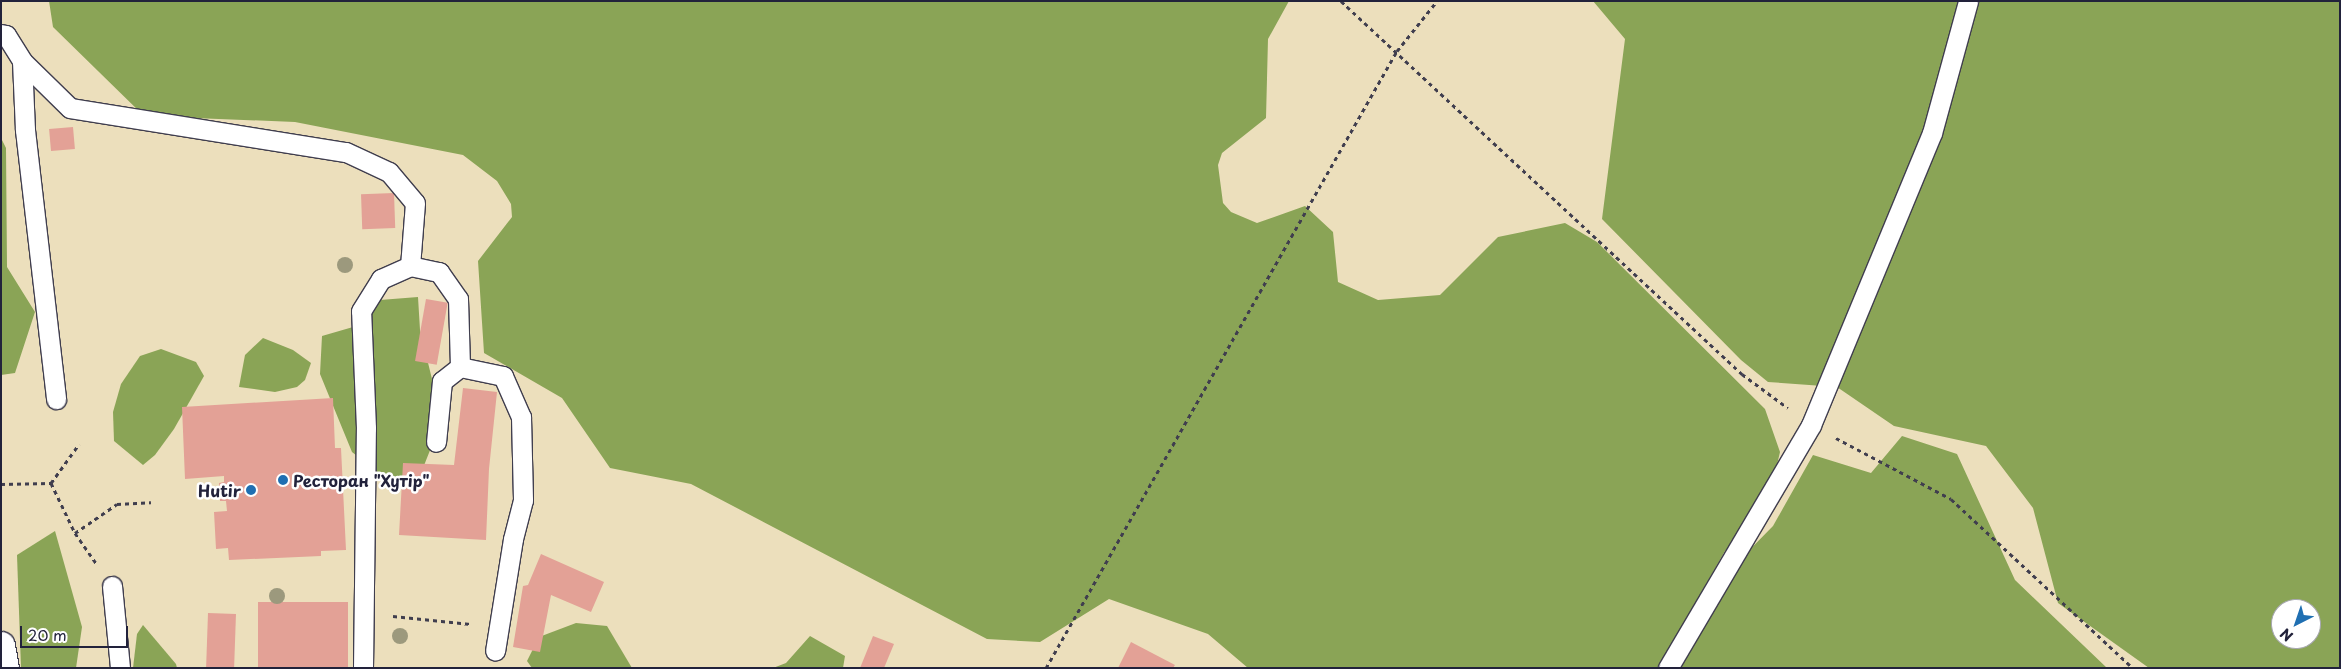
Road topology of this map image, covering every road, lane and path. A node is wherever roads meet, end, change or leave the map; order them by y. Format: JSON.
{"nodes":[{"id":1,"x":1342,"y":1,"type":"edge"},
{"id":2,"x":1437,"y":1,"type":"edge"},
{"id":3,"x":1968,"y":1,"type":"edge"},
{"id":4,"x":1,"y":34,"type":"edge"},
{"id":5,"x":1397,"y":51,"type":"junction"},
{"id":6,"x":22,"y":61,"type":"junction"},
{"id":7,"x":410,"y":266,"type":"junction"},
{"id":8,"x":460,"y":368,"type":"junction"},
{"id":9,"x":56,"y":399,"type":"dead end"},
{"id":10,"x":1811,"y":425,"type":"junction"},
{"id":11,"x":436,"y":442,"type":"dead end"},
{"id":12,"x":79,"y":444,"type":"dead end"},
{"id":13,"x":51,"y":483,"type":"junction"},
{"id":14,"x":1,"y":484,"type":"edge"},
{"id":15,"x":151,"y":502,"type":"dead end"},
{"id":16,"x":75,"y":533,"type":"junction"},
{"id":17,"x":112,"y":586,"type":"joint"},
{"id":18,"x":364,"y":613,"type":"junction"},
{"id":19,"x":499,"y":626,"type":"junction"},
{"id":20,"x":1,"y":646,"type":"edge"},
{"id":21,"x":495,"y":651,"type":"dead end"},
{"id":22,"x":5,"y":668,"type":"edge"},
{"id":23,"x":120,"y":668,"type":"edge"},
{"id":24,"x":363,"y":668,"type":"edge"},
{"id":25,"x":1046,"y":668,"type":"edge"},
{"id":26,"x":1668,"y":668,"type":"edge"},
{"id":27,"x":2133,"y":668,"type":"edge"}],
"edges":[{"from":1,"to":5,"type":"path"},
{"from":2,"to":5,"type":"path"},
{"from":3,"to":10,"type":"lane"},
{"from":4,"to":6,"type":"lane"},
{"from":5,"to":10,"type":"path"},
{"from":5,"to":25,"type":"path"},
{"from":6,"to":7,"type":"lane"},
{"from":6,"to":9,"type":"lane"},
{"from":7,"to":8,"type":"lane"},
{"from":7,"to":18,"type":"lane"},
{"from":8,"to":11,"type":"lane"},
{"from":8,"to":19,"type":"lane"},
{"from":10,"to":26,"type":"lane"},
{"from":10,"to":27,"type":"path"},
{"from":12,"to":13,"type":"path"},
{"from":13,"to":14,"type":"path"},
{"from":13,"to":16,"type":"path"},
{"from":15,"to":16,"type":"path"},
{"from":16,"to":17,"type":"path"},
{"from":17,"to":23,"type":"lane"},
{"from":18,"to":19,"type":"path"},
{"from":18,"to":24,"type":"lane"},
{"from":19,"to":21,"type":"lane"},
{"from":20,"to":22,"type":"street"}]}
